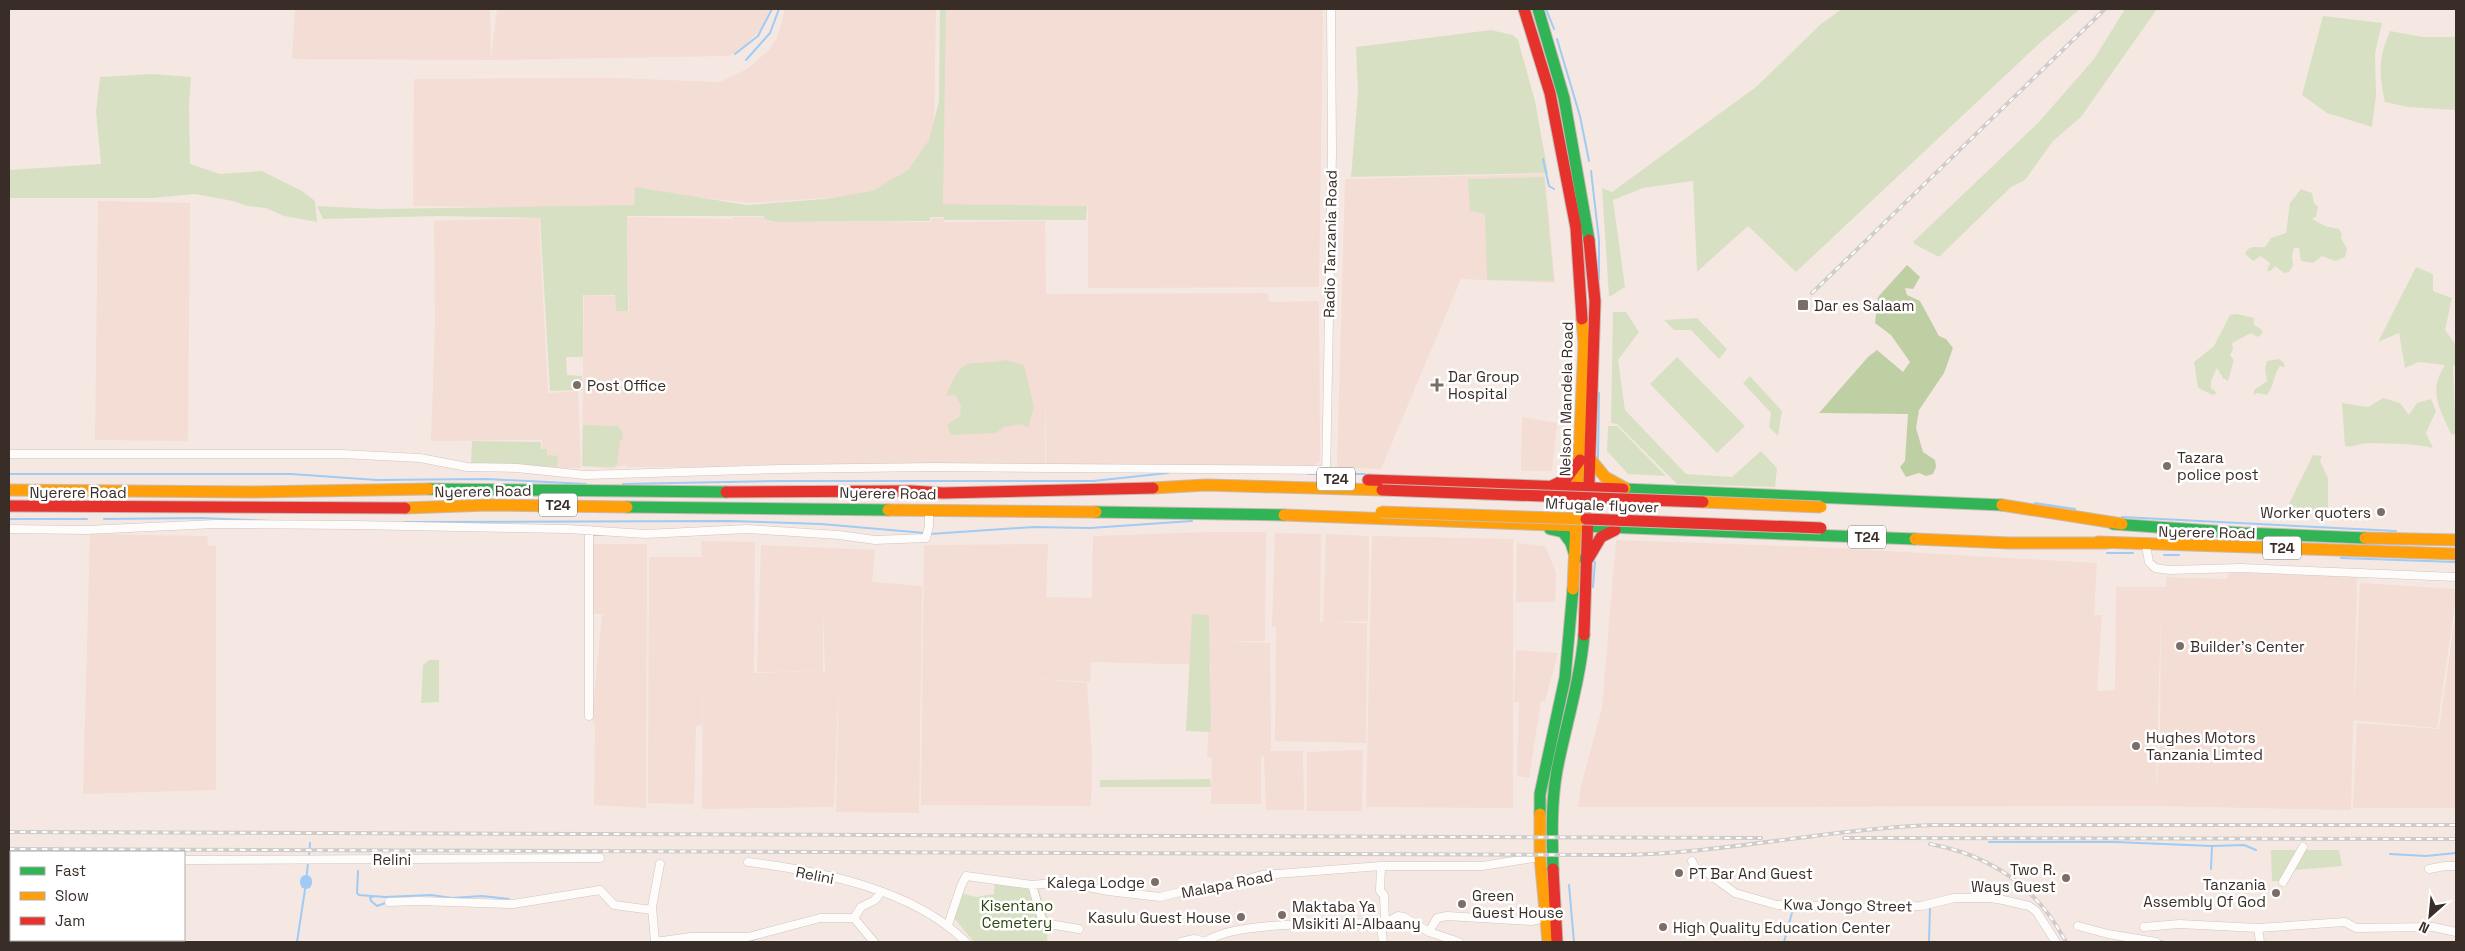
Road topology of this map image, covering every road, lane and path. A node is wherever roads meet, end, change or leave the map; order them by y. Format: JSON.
{"nodes":[{"id":1,"x":1332,"y":9,"type":"edge"},
{"id":2,"x":1524,"y":9,"type":"edge"},
{"id":3,"x":1538,"y":9,"type":"edge"},
{"id":4,"x":9,"y":454,"type":"edge"},
{"id":5,"x":1586,"y":460,"type":"junction"},
{"id":6,"x":1326,"y":474,"type":"junction"},
{"id":7,"x":1546,"y":488,"type":"junction"},
{"id":8,"x":9,"y":490,"type":"edge"},
{"id":9,"x":1578,"y":490,"type":"junction"},
{"id":10,"x":1591,"y":490,"type":"junction"},
{"id":11,"x":1094,"y":491,"type":"junction"},
{"id":12,"x":1642,"y":492,"type":"junction"},
{"id":13,"x":9,"y":506,"type":"edge"},
{"id":14,"x":929,"y":509,"type":"junction"},
{"id":15,"x":1108,"y":510,"type":"junction"},
{"id":16,"x":2122,"y":524,"type":"junction"},
{"id":17,"x":1524,"y":525,"type":"junction"},
{"id":18,"x":1577,"y":528,"type":"junction"},
{"id":19,"x":1590,"y":528,"type":"junction"},
{"id":20,"x":9,"y":529,"type":"edge"},
{"id":21,"x":1626,"y":529,"type":"junction"},
{"id":22,"x":589,"y":530,"type":"junction"},
{"id":23,"x":2456,"y":540,"type":"edge"},
{"id":24,"x":2107,"y":543,"type":"junction"},
{"id":25,"x":2146,"y":546,"type":"junction"},
{"id":26,"x":2456,"y":554,"type":"edge"},
{"id":27,"x":1576,"y":559,"type":"junction"},
{"id":28,"x":1588,"y":560,"type":"junction"},
{"id":29,"x":2456,"y":576,"type":"edge"},
{"id":30,"x":589,"y":716,"type":"dead end"},
{"id":31,"x":2302,"y":847,"type":"dead end"},
{"id":32,"x":1540,"y":857,"type":"junction"},
{"id":33,"x":600,"y":858,"type":"dead end"},
{"id":34,"x":185,"y":860,"type":"edge"},
{"id":35,"x":1692,"y":861,"type":"dead end"},
{"id":36,"x":748,"y":862,"type":"dead end"},
{"id":37,"x":660,"y":864,"type":"dead end"},
{"id":38,"x":1381,"y":866,"type":"junction"},
{"id":39,"x":2456,"y":866,"type":"edge"},
{"id":40,"x":2430,"y":869,"type":"dead end"},
{"id":41,"x":2283,"y":882,"type":"dead end"},
{"id":42,"x":1032,"y":885,"type":"junction"},
{"id":43,"x":881,"y":892,"type":"junction"},
{"id":44,"x":390,"y":902,"type":"dead end"},
{"id":45,"x":652,"y":910,"type":"junction"},
{"id":46,"x":854,"y":918,"type":"junction"},
{"id":47,"x":1545,"y":918,"type":"junction"},
{"id":48,"x":1385,"y":923,"type":"junction"},
{"id":49,"x":948,"y":925,"type":"junction"},
{"id":50,"x":2078,"y":926,"type":"dead end"},
{"id":51,"x":2144,"y":927,"type":"dead end"},
{"id":52,"x":2258,"y":928,"type":"junction"},
{"id":53,"x":1079,"y":929,"type":"dead end"},
{"id":54,"x":1429,"y":932,"type":"junction"},
{"id":55,"x":2456,"y":932,"type":"edge"},
{"id":56,"x":656,"y":942,"type":"edge"},
{"id":57,"x":874,"y":942,"type":"edge"},
{"id":58,"x":966,"y":942,"type":"edge"},
{"id":59,"x":1181,"y":942,"type":"edge"},
{"id":60,"x":1383,"y":942,"type":"edge"},
{"id":61,"x":1459,"y":942,"type":"edge"},
{"id":62,"x":1548,"y":942,"type":"edge"},
{"id":63,"x":1557,"y":942,"type":"edge"},
{"id":64,"x":2056,"y":942,"type":"edge"},
{"id":65,"x":2151,"y":942,"type":"edge"},
{"id":66,"x":2260,"y":942,"type":"edge"}],
"edges":[{"from":1,"to":6,"type":"street","name":"Radio Tanzania Road"},
{"from":2,"to":5,"type":"main road","name":"Nelson Mandela Road"},
{"from":3,"to":5,"type":"main road","name":"Nelson Mandela Road"},
{"from":4,"to":6,"type":"street"},
{"from":5,"to":7,"type":"main road"},
{"from":5,"to":9,"type":"main road","name":"Nelson Mandela Road"},
{"from":5,"to":10,"type":"main road","name":"Nelson Mandela Road"},
{"from":5,"to":12,"type":"main road"},
{"from":6,"to":7,"type":"main road","number":"T24"},
{"from":6,"to":11,"type":"main road","number":"T24"},
{"from":7,"to":9,"type":"main road","number":"T24"},
{"from":8,"to":11,"type":"main road","name":"Nyerere Road","number":"T24"},
{"from":9,"to":10,"type":"main road","number":"T24"},
{"from":9,"to":18,"type":"main road","name":"Nelson Mandela Road"},
{"from":10,"to":12,"type":"main road","number":"T24"},
{"from":10,"to":19,"type":"main road","name":"Nelson Mandela Road"},
{"from":11,"to":16,"type":"main road","name":"Mfugale flyover","bridge":true},
{"from":12,"to":16,"type":"main road","number":"T24"},
{"from":13,"to":14,"type":"main road","name":"Nyerere Road","number":"T24"},
{"from":14,"to":15,"type":"main road","name":"Nyerere Road","number":"T24"},
{"from":14,"to":22,"type":"street"},
{"from":15,"to":17,"type":"main road","number":"T24"},
{"from":15,"to":24,"type":"main road","name":"Mfugale flyover","bridge":true},
{"from":16,"to":23,"type":"main road","name":"Nyerere Road","number":"T24"},
{"from":17,"to":18,"type":"main road","number":"T24"},
{"from":17,"to":27,"type":"main road"},
{"from":18,"to":19,"type":"main road","number":"T24"},
{"from":18,"to":27,"type":"main road","name":"Nelson Mandela Road"},
{"from":19,"to":21,"type":"main road","number":"T24"},
{"from":19,"to":28,"type":"main road","name":"Nelson Mandela Road"},
{"from":20,"to":22,"type":"street"},
{"from":21,"to":24,"type":"main road","number":"T24"},
{"from":21,"to":28,"type":"main road"},
{"from":22,"to":30,"type":"street"},
{"from":24,"to":25,"type":"main road","name":"Nyerere Road","number":"T24"},
{"from":25,"to":26,"type":"main road","name":"Nyerere Road","number":"T24"},
{"from":25,"to":29,"type":"street"},
{"from":27,"to":32,"type":"main road","name":"Nelson Mandela Road"},
{"from":28,"to":63,"type":"main road","name":"Nelson Mandela Road"},
{"from":31,"to":41,"type":"street"},
{"from":32,"to":38,"type":"street","name":"Malapa Road"},
{"from":32,"to":47,"type":"main road","name":"Nelson Mandela Road"},
{"from":33,"to":34,"type":"street","name":"Relini"},
{"from":35,"to":64,"type":"street","name":"Kwa Jongo Street"},
{"from":36,"to":43,"type":"street","name":"Relini"},
{"from":37,"to":45,"type":"street"},
{"from":38,"to":42,"type":"street","name":"Malapa Road"},
{"from":38,"to":48,"type":"street"},
{"from":39,"to":40,"type":"street"},
{"from":42,"to":49,"type":"street","name":"Malapa Road"},
{"from":42,"to":53,"type":"street"},
{"from":43,"to":46,"type":"street"},
{"from":43,"to":49,"type":"street","name":"Relini"},
{"from":44,"to":45,"type":"street"},
{"from":45,"to":56,"type":"street"},
{"from":46,"to":56,"type":"street"},
{"from":46,"to":57,"type":"street"},
{"from":47,"to":54,"type":"street"},
{"from":47,"to":62,"type":"main road","name":"Nelson Mandela Road"},
{"from":48,"to":54,"type":"street"},
{"from":48,"to":59,"type":"street"},
{"from":48,"to":60,"type":"street"},
{"from":49,"to":58,"type":"street","name":"Relini"},
{"from":50,"to":65,"type":"street"},
{"from":51,"to":52,"type":"street"},
{"from":52,"to":55,"type":"street"},
{"from":52,"to":66,"type":"street"},
{"from":54,"to":61,"type":"street"}]}
